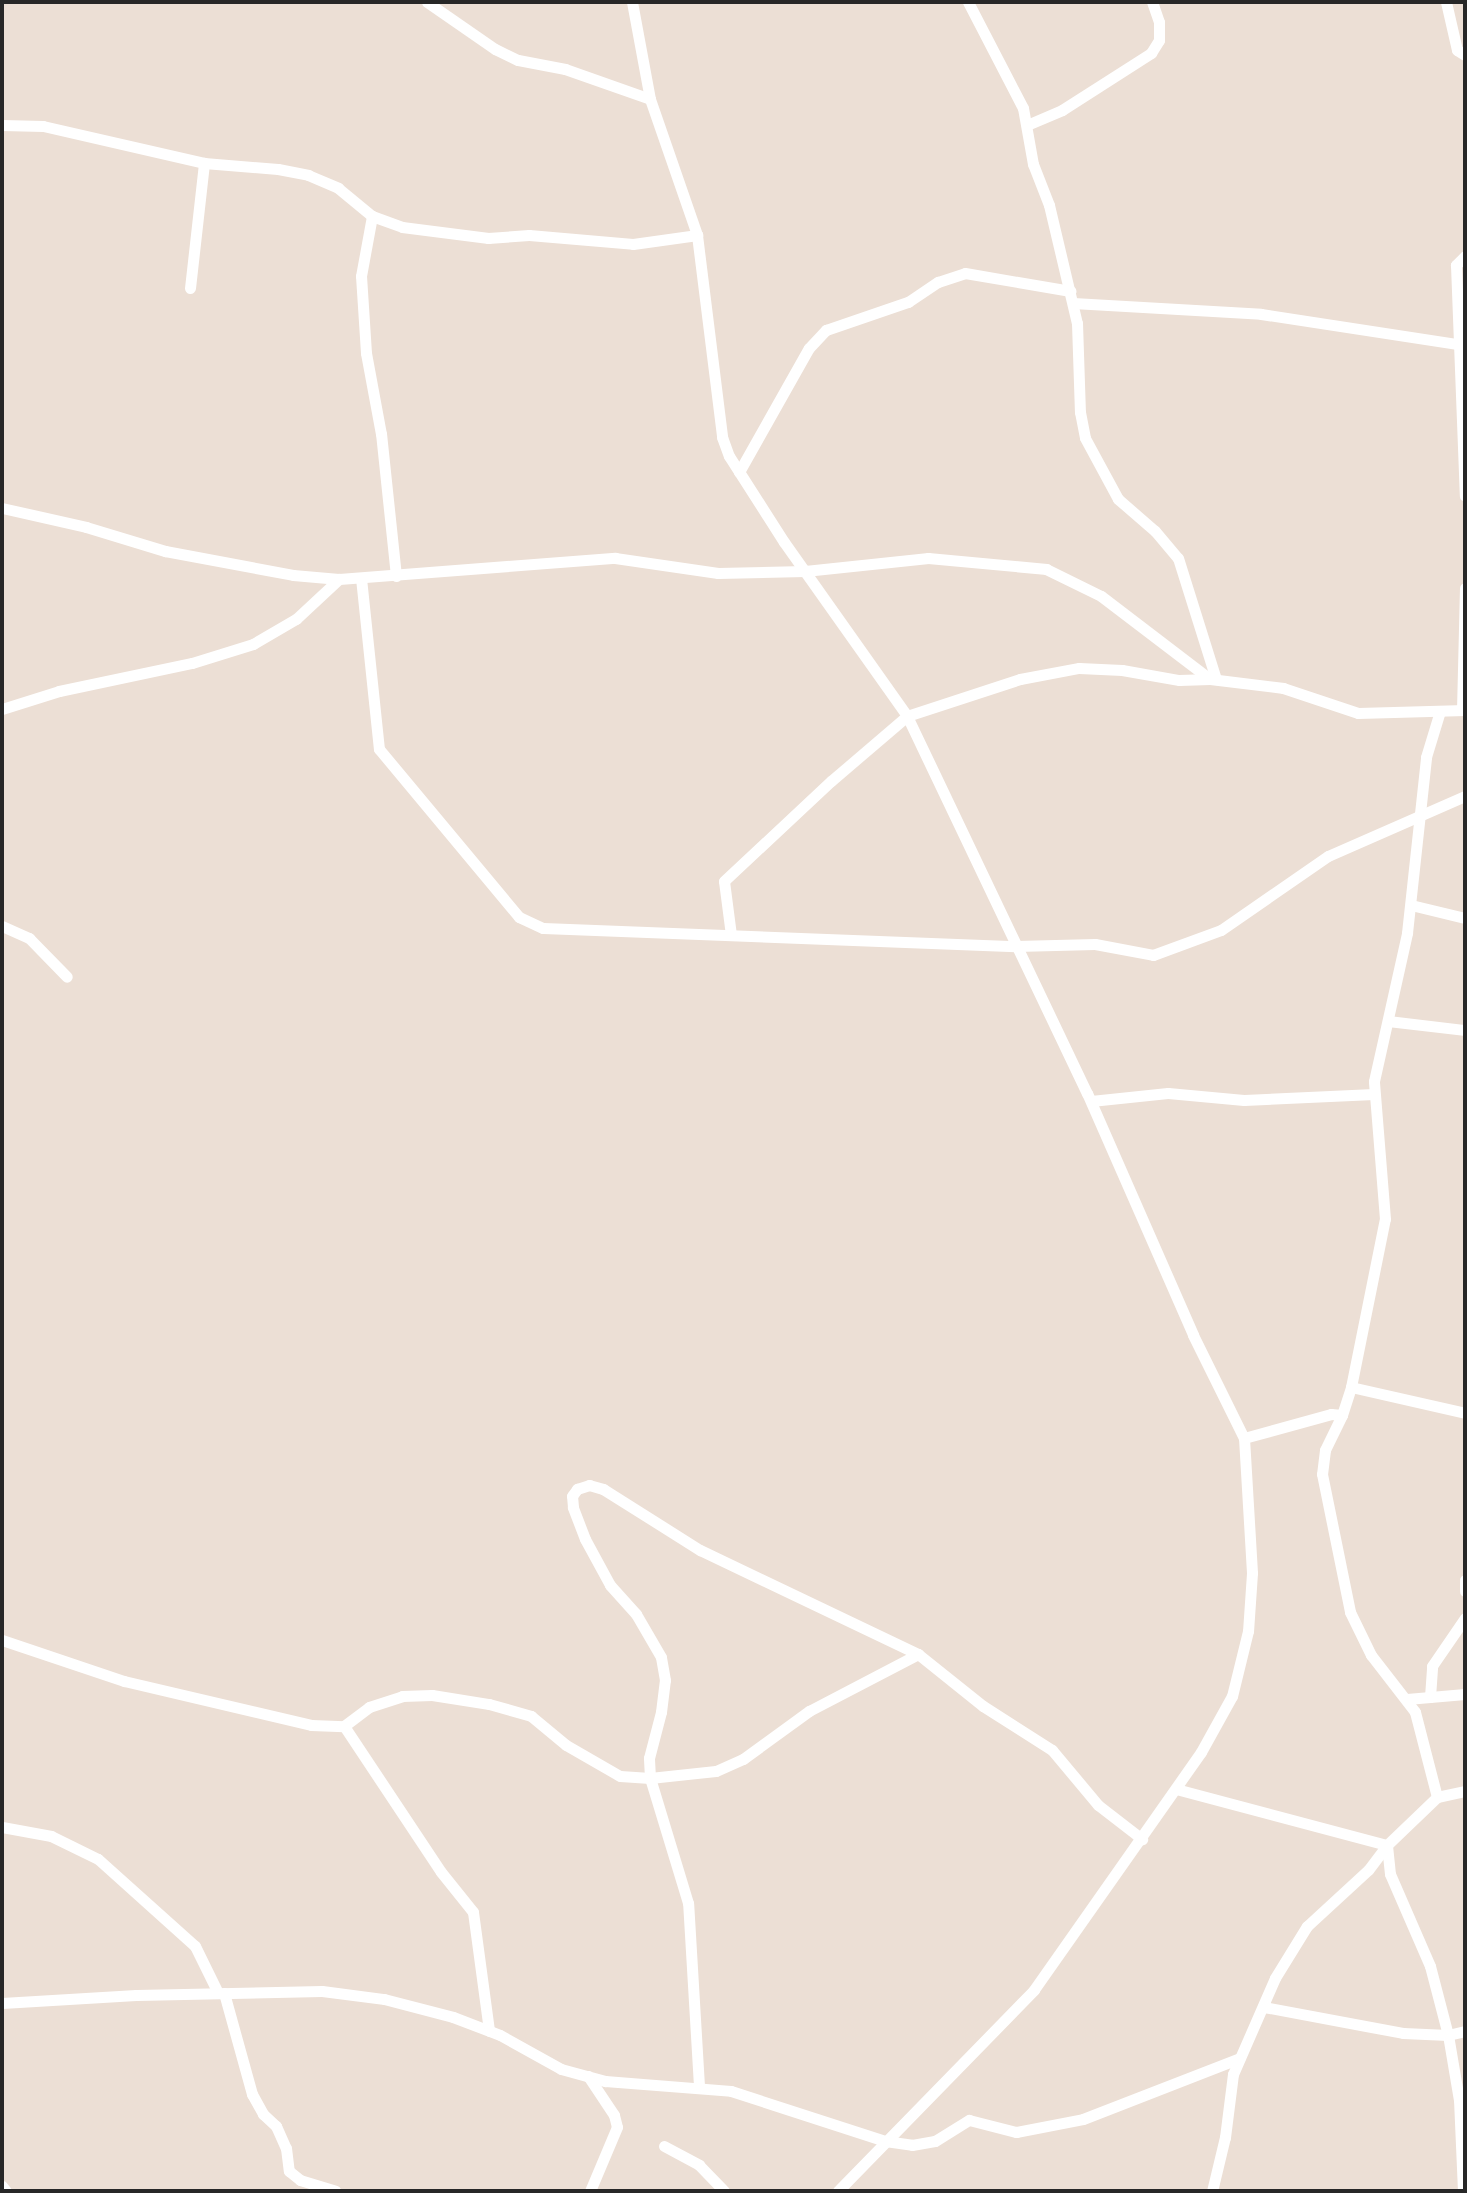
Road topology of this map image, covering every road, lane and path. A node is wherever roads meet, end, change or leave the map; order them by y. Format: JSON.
{"nodes":[{"id":1,"x":427,"y":2,"type":"edge"},
{"id":2,"x":632,"y":2,"type":"edge"},
{"id":3,"x":968,"y":2,"type":"edge"},
{"id":4,"x":1152,"y":2,"type":"edge"},
{"id":5,"x":1446,"y":2,"type":"edge"},
{"id":6,"x":1465,"y":55,"type":"edge"},
{"id":7,"x":650,"y":99,"type":"junction"},
{"id":8,"x":2,"y":125,"type":"edge"},
{"id":9,"x":1027,"y":125,"type":"junction"},
{"id":10,"x":204,"y":163,"type":"junction"},
{"id":11,"x":372,"y":216,"type":"junction"},
{"id":12,"x":697,"y":235,"type":"junction"},
{"id":13,"x":1465,"y":256,"type":"edge"},
{"id":14,"x":190,"y":288,"type":"dead end"},
{"id":15,"x":1071,"y":297,"type":"junction"},
{"id":16,"x":1458,"y":344,"type":"junction"},
{"id":17,"x":739,"y":472,"type":"junction"},
{"id":18,"x":1465,"y":496,"type":"edge"},
{"id":19,"x":2,"y":508,"type":"edge"},
{"id":20,"x":805,"y":571,"type":"junction"},
{"id":21,"x":396,"y":576,"type":"junction"},
{"id":22,"x":361,"y":578,"type":"junction"},
{"id":23,"x":339,"y":579,"type":"junction"},
{"id":24,"x":1465,"y":588,"type":"edge"},
{"id":25,"x":1213,"y":679,"type":"junction"},
{"id":26,"x":2,"y":709,"type":"edge"},
{"id":27,"x":1464,"y":710,"type":"edge"},
{"id":28,"x":1440,"y":711,"type":"junction"},
{"id":29,"x":907,"y":716,"type":"junction"},
{"id":30,"x":1465,"y":796,"type":"edge"},
{"id":31,"x":1421,"y":813,"type":"junction"},
{"id":32,"x":1411,"y":905,"type":"junction"},
{"id":33,"x":1465,"y":918,"type":"edge"},
{"id":34,"x":2,"y":926,"type":"edge"},
{"id":35,"x":731,"y":935,"type":"junction"},
{"id":36,"x":1016,"y":946,"type":"junction"},
{"id":37,"x":67,"y":977,"type":"dead end"},
{"id":38,"x":1388,"y":1021,"type":"junction"},
{"id":39,"x":1465,"y":1030,"type":"edge"},
{"id":40,"x":1374,"y":1094,"type":"junction"},
{"id":41,"x":1091,"y":1101,"type":"junction"},
{"id":42,"x":1351,"y":1387,"type":"junction"},
{"id":43,"x":1465,"y":1413,"type":"edge"},
{"id":44,"x":1342,"y":1415,"type":"junction"},
{"id":45,"x":1244,"y":1438,"type":"junction"},
{"id":46,"x":1465,"y":1580,"type":"edge"},
{"id":47,"x":1465,"y":1591,"type":"edge"},
{"id":48,"x":1465,"y":1618,"type":"edge"},
{"id":49,"x":2,"y":1640,"type":"edge"},
{"id":50,"x":918,"y":1654,"type":"junction"},
{"id":51,"x":1465,"y":1694,"type":"edge"},
{"id":52,"x":1430,"y":1697,"type":"junction"},
{"id":53,"x":1407,"y":1699,"type":"junction"},
{"id":54,"x":344,"y":1726,"type":"junction"},
{"id":55,"x":650,"y":1778,"type":"junction"},
{"id":56,"x":1176,"y":1789,"type":"junction"},
{"id":57,"x":1465,"y":1791,"type":"edge"},
{"id":58,"x":1437,"y":1797,"type":"junction"},
{"id":59,"x":2,"y":1827,"type":"edge"},
{"id":60,"x":1142,"y":1839,"type":"junction"},
{"id":61,"x":1387,"y":1845,"type":"junction"},
{"id":62,"x":221,"y":1993,"type":"junction"},
{"id":63,"x":2,"y":2003,"type":"edge"},
{"id":64,"x":1264,"y":2007,"type":"junction"},
{"id":65,"x":489,"y":2031,"type":"junction"},
{"id":66,"x":1465,"y":2031,"type":"edge"},
{"id":67,"x":1448,"y":2035,"type":"junction"},
{"id":68,"x":1240,"y":2058,"type":"junction"},
{"id":69,"x":588,"y":2076,"type":"junction"},
{"id":70,"x":699,"y":2086,"type":"junction"},
{"id":71,"x":885,"y":2141,"type":"junction"},
{"id":72,"x":664,"y":2146,"type":"dead end"},
{"id":73,"x":2,"y":2186,"type":"edge"},
{"id":74,"x":6,"y":2191,"type":"edge"},
{"id":75,"x":335,"y":2191,"type":"edge"},
{"id":76,"x":590,"y":2191,"type":"edge"},
{"id":77,"x":724,"y":2191,"type":"edge"},
{"id":78,"x":838,"y":2191,"type":"edge"},
{"id":79,"x":1212,"y":2191,"type":"edge"},
{"id":80,"x":1463,"y":2191,"type":"edge"}],
"edges":[{"from":1,"to":7,"type":"street"},
{"from":2,"to":7,"type":"street"},
{"from":3,"to":9,"type":"street"},
{"from":4,"to":9,"type":"street"},
{"from":5,"to":6,"type":"street"},
{"from":7,"to":12,"type":"street"},
{"from":8,"to":10,"type":"street"},
{"from":9,"to":15,"type":"street"},
{"from":10,"to":11,"type":"street"},
{"from":10,"to":14,"type":"street"},
{"from":11,"to":12,"type":"street"},
{"from":11,"to":21,"type":"street"},
{"from":12,"to":17,"type":"street"},
{"from":13,"to":16,"type":"street"},
{"from":15,"to":16,"type":"street"},
{"from":15,"to":17,"type":"street"},
{"from":15,"to":25,"type":"street"},
{"from":16,"to":18,"type":"street"},
{"from":17,"to":20,"type":"street"},
{"from":19,"to":23,"type":"street"},
{"from":20,"to":21,"type":"street"},
{"from":20,"to":25,"type":"street"},
{"from":20,"to":29,"type":"street"},
{"from":21,"to":22,"type":"street"},
{"from":22,"to":23,"type":"street"},
{"from":22,"to":35,"type":"street"},
{"from":23,"to":26,"type":"street"},
{"from":24,"to":27,"type":"street"},
{"from":25,"to":28,"type":"street"},
{"from":25,"to":29,"type":"street"},
{"from":27,"to":28,"type":"street"},
{"from":28,"to":31,"type":"street"},
{"from":29,"to":35,"type":"street"},
{"from":29,"to":36,"type":"street"},
{"from":30,"to":31,"type":"street"},
{"from":31,"to":32,"type":"street"},
{"from":31,"to":36,"type":"street"},
{"from":32,"to":33,"type":"street"},
{"from":32,"to":38,"type":"street"},
{"from":34,"to":37,"type":"street"},
{"from":35,"to":36,"type":"street"},
{"from":36,"to":41,"type":"street"},
{"from":38,"to":39,"type":"street"},
{"from":38,"to":40,"type":"street"},
{"from":40,"to":41,"type":"street"},
{"from":40,"to":42,"type":"street"},
{"from":41,"to":45,"type":"street"},
{"from":42,"to":43,"type":"street"},
{"from":42,"to":44,"type":"street"},
{"from":44,"to":45,"type":"street"},
{"from":44,"to":53,"type":"street"},
{"from":45,"to":56,"type":"street"},
{"from":46,"to":47,"type":"street"},
{"from":48,"to":52,"type":"street"},
{"from":49,"to":54,"type":"street"},
{"from":50,"to":55,"type":"street"},
{"from":50,"to":55,"type":"street"},
{"from":50,"to":60,"type":"street"},
{"from":51,"to":52,"type":"street"},
{"from":52,"to":53,"type":"street"},
{"from":53,"to":58,"type":"street"},
{"from":54,"to":55,"type":"street"},
{"from":54,"to":65,"type":"street"},
{"from":55,"to":70,"type":"street"},
{"from":56,"to":60,"type":"street"},
{"from":56,"to":61,"type":"street"},
{"from":57,"to":58,"type":"street"},
{"from":58,"to":61,"type":"street"},
{"from":59,"to":62,"type":"street"},
{"from":60,"to":71,"type":"street"},
{"from":61,"to":64,"type":"street"},
{"from":61,"to":67,"type":"street"},
{"from":62,"to":63,"type":"street"},
{"from":62,"to":65,"type":"street"},
{"from":62,"to":75,"type":"street"},
{"from":64,"to":67,"type":"street"},
{"from":64,"to":68,"type":"street"},
{"from":65,"to":69,"type":"street"},
{"from":66,"to":67,"type":"street"},
{"from":67,"to":80,"type":"street"},
{"from":68,"to":71,"type":"street"},
{"from":68,"to":79,"type":"street"},
{"from":69,"to":70,"type":"street"},
{"from":69,"to":76,"type":"street"},
{"from":70,"to":71,"type":"street"},
{"from":71,"to":78,"type":"street"},
{"from":72,"to":77,"type":"street"},
{"from":73,"to":74,"type":"street"}]}
